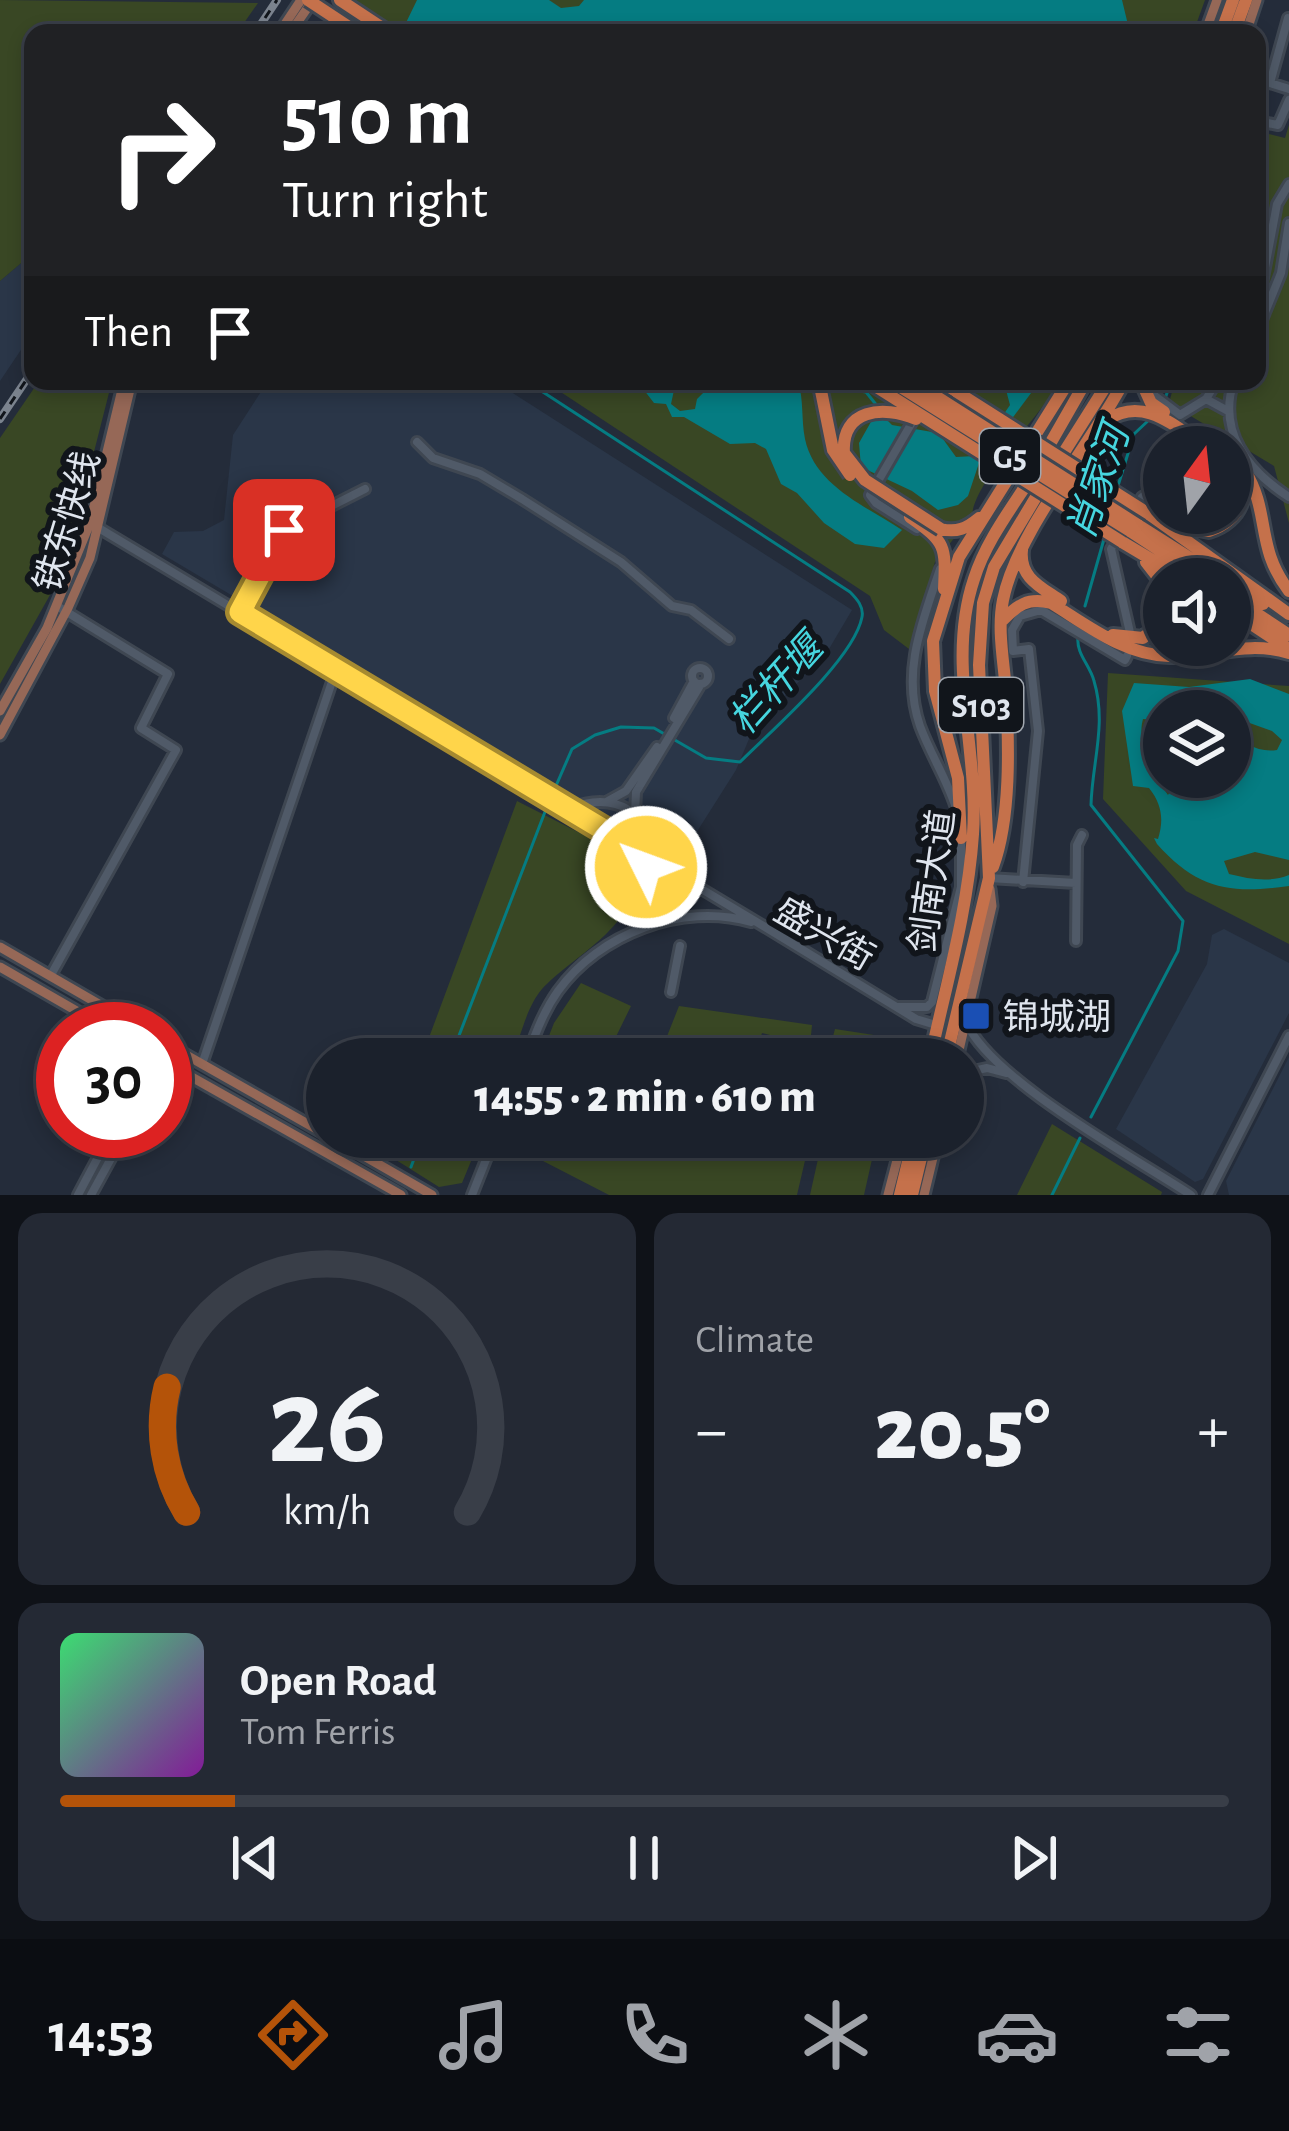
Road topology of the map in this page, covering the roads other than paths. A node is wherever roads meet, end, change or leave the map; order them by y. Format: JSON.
{"nodes":[{"id":1,"x":307,"y":0,"type":"edge"},
{"id":2,"x":340,"y":0,"type":"edge"},
{"id":3,"x":1288,"y":18,"type":"edge"},
{"id":4,"x":287,"y":24,"type":"edge"},
{"id":5,"x":344,"y":24,"type":"edge"},
{"id":6,"x":376,"y":24,"type":"edge"},
{"id":7,"x":1289,"y":88,"type":"edge"},
{"id":8,"x":1289,"y":100,"type":"edge"},
{"id":9,"x":1266,"y":122,"type":"edge"},
{"id":10,"x":1289,"y":184,"type":"edge"},
{"id":11,"x":1289,"y":223,"type":"edge"},
{"id":12,"x":1266,"y":262,"type":"edge"},
{"id":13,"x":1285,"y":276,"type":"edge"},
{"id":14,"x":1266,"y":314,"type":"edge"},
{"id":15,"x":126,"y":390,"type":"edge"},
{"id":16,"x":821,"y":390,"type":"edge"},
{"id":17,"x":881,"y":390,"type":"edge"},
{"id":18,"x":905,"y":390,"type":"edge"},
{"id":19,"x":925,"y":390,"type":"edge"},
{"id":20,"x":939,"y":390,"type":"edge"},
{"id":21,"x":953,"y":390,"type":"edge"},
{"id":22,"x":1062,"y":390,"type":"edge"},
{"id":23,"x":1081,"y":390,"type":"edge"},
{"id":24,"x":1103,"y":390,"type":"edge"},
{"id":25,"x":1119,"y":390,"type":"edge"},
{"id":26,"x":1144,"y":390,"type":"edge"},
{"id":27,"x":1212,"y":390,"type":"edge"},
{"id":28,"x":1232,"y":390,"type":"edge"},
{"id":29,"x":1206,"y":400,"type":"junction"},
{"id":30,"x":1159,"y":407,"type":"junction"},
{"id":31,"x":1228,"y":411,"type":"junction"},
{"id":32,"x":1102,"y":424,"type":"junction"},
{"id":33,"x":1181,"y":426,"type":"edge"},
{"id":34,"x":1188,"y":426,"type":"edge"},
{"id":35,"x":1232,"y":426,"type":"edge"},
{"id":36,"x":950,"y":435,"type":"junction"},
{"id":37,"x":417,"y":442,"type":"dead end"},
{"id":38,"x":1251,"y":466,"type":"edge"},
{"id":39,"x":1251,"y":483,"type":"edge"},
{"id":40,"x":365,"y":489,"type":"dead end"},
{"id":41,"x":1143,"y":496,"type":"edge"},
{"id":42,"x":1289,"y":497,"type":"edge"},
{"id":43,"x":989,"y":509,"type":"junction"},
{"id":44,"x":1143,"y":510,"type":"edge"},
{"id":45,"x":95,"y":526,"type":"junction"},
{"id":46,"x":1130,"y":533,"type":"junction"},
{"id":47,"x":1176,"y":534,"type":"edge"},
{"id":48,"x":1023,"y":546,"type":"junction"},
{"id":49,"x":1145,"y":558,"type":"edge"},
{"id":50,"x":1159,"y":558,"type":"edge"},
{"id":51,"x":1170,"y":558,"type":"edge"},
{"id":52,"x":1180,"y":558,"type":"edge"},
{"id":53,"x":1289,"y":591,"type":"edge"},
{"id":54,"x":1251,"y":595,"type":"edge"},
{"id":55,"x":943,"y":602,"type":"junction"},
{"id":56,"x":62,"y":608,"type":"junction"},
{"id":57,"x":1251,"y":610,"type":"edge"},
{"id":58,"x":240,"y":612,"type":"junction"},
{"id":59,"x":1289,"y":617,"type":"edge"},
{"id":60,"x":1000,"y":622,"type":"junction"},
{"id":61,"x":1251,"y":625,"type":"edge"},
{"id":62,"x":1289,"y":635,"type":"edge"},
{"id":63,"x":1131,"y":637,"type":"dead end"},
{"id":64,"x":1143,"y":638,"type":"edge"},
{"id":65,"x":729,"y":639,"type":"dead end"},
{"id":66,"x":1289,"y":651,"type":"edge"},
{"id":67,"x":1127,"y":656,"type":"dead end"},
{"id":68,"x":336,"y":670,"type":"junction"},
{"id":69,"x":698,"y":683,"type":"dead end"},
{"id":70,"x":0,"y":711,"type":"edge"},
{"id":71,"x":0,"y":734,"type":"edge"},
{"id":72,"x":660,"y":745,"type":"junction"},
{"id":73,"x":607,"y":801,"type":"junction"},
{"id":74,"x":567,"y":807,"type":"junction"},
{"id":75,"x":636,"y":817,"type":"junction"},
{"id":76,"x":1082,"y":835,"type":"dead end"},
{"id":77,"x":961,"y":838,"type":"junction"},
{"id":78,"x":644,"y":854,"type":"junction"},
{"id":79,"x":989,"y":878,"type":"junction"},
{"id":80,"x":1023,"y":881,"type":"junction"},
{"id":81,"x":1076,"y":884,"type":"junction"},
{"id":82,"x":765,"y":927,"type":"junction"},
{"id":83,"x":636,"y":931,"type":"junction"},
{"id":84,"x":1076,"y":941,"type":"dead end"},
{"id":85,"x":680,"y":946,"type":"dead end"},
{"id":86,"x":0,"y":947,"type":"edge"},
{"id":87,"x":0,"y":967,"type":"edge"},
{"id":88,"x":51,"y":975,"type":"junction"},
{"id":89,"x":671,"y":992,"type":"dead end"},
{"id":90,"x":61,"y":1002,"type":"edge"},
{"id":91,"x":96,"y":1002,"type":"edge"},
{"id":92,"x":896,"y":1006,"type":"junction"},
{"id":93,"x":966,"y":1022,"type":"junction"},
{"id":94,"x":939,"y":1026,"type":"junction"},
{"id":95,"x":1289,"y":1036,"type":"edge"},
{"id":96,"x":534,"y":1038,"type":"edge"},
{"id":97,"x":935,"y":1038,"type":"edge"},
{"id":98,"x":951,"y":1038,"type":"edge"},
{"id":99,"x":962,"y":1038,"type":"edge"},
{"id":100,"x":192,"y":1058,"type":"edge"},
{"id":101,"x":202,"y":1064,"type":"junction"},
{"id":102,"x":984,"y":1069,"type":"edge"},
{"id":103,"x":1007,"y":1073,"type":"junction"},
{"id":104,"x":192,"y":1076,"type":"edge"},
{"id":105,"x":306,"y":1123,"type":"edge"},
{"id":106,"x":98,"y":1158,"type":"edge"},
{"id":107,"x":112,"y":1158,"type":"edge"},
{"id":108,"x":367,"y":1158,"type":"edge"},
{"id":109,"x":487,"y":1158,"type":"edge"},
{"id":110,"x":898,"y":1158,"type":"edge"},
{"id":111,"x":909,"y":1158,"type":"edge"},
{"id":112,"x":921,"y":1158,"type":"edge"},
{"id":113,"x":933,"y":1158,"type":"edge"},
{"id":114,"x":1175,"y":1184,"type":"junction"},
{"id":115,"x":78,"y":1195,"type":"edge"},
{"id":116,"x":92,"y":1195,"type":"edge"},
{"id":117,"x":401,"y":1195,"type":"edge"},
{"id":118,"x":432,"y":1195,"type":"edge"},
{"id":119,"x":472,"y":1195,"type":"edge"},
{"id":120,"x":888,"y":1195,"type":"edge"},
{"id":121,"x":900,"y":1195,"type":"edge"},
{"id":122,"x":912,"y":1195,"type":"edge"},
{"id":123,"x":924,"y":1195,"type":"edge"},
{"id":124,"x":1169,"y":1195,"type":"edge"},
{"id":125,"x":1191,"y":1195,"type":"edge"},
{"id":126,"x":1208,"y":1195,"type":"edge"}],
"edges":[{"from":1,"to":4,"type":"main road"},
{"from":1,"to":5,"type":"highway","bridge":true},
{"from":2,"to":6,"type":"highway"},
{"from":3,"to":7,"type":"street"},
{"from":8,"to":9,"type":"street"},
{"from":10,"to":12,"type":"street"},
{"from":11,"to":13,"type":"street"},
{"from":13,"to":14,"type":"street"},
{"from":15,"to":45,"type":"main road","name":"铁东快线"},
{"from":16,"to":55,"type":"highway","bridge":true},
{"from":17,"to":36,"type":"highway","bridge":true},
{"from":18,"to":46,"type":"highway","number":"G5","bridge":true},
{"from":19,"to":46,"type":"highway","number":"G5","bridge":true},
{"from":20,"to":77,"type":"street"},
{"from":21,"to":44,"type":"highway","bridge":true},
{"from":22,"to":43,"type":"highway"},
{"from":23,"to":94,"type":"highway","name":"剑南大道","number":"S103"},
{"from":24,"to":79,"type":"highway","name":"剑南大道","number":"S103"},
{"from":25,"to":32,"type":"highway"},
{"from":26,"to":30,"type":"highway"},
{"from":27,"to":29,"type":"street"},
{"from":28,"to":31,"type":"street"},
{"from":29,"to":30,"type":"street"},
{"from":29,"to":31,"type":"street"},
{"from":30,"to":32,"type":"highway"},
{"from":30,"to":33,"type":"highway"},
{"from":30,"to":34,"type":"highway"},
{"from":31,"to":35,"type":"street"},
{"from":32,"to":48,"type":"highway"},
{"from":36,"to":43,"type":"highway","bridge":true},
{"from":36,"to":46,"type":"highway","bridge":true},
{"from":37,"to":65,"type":"street"},
{"from":38,"to":42,"type":"street"},
{"from":39,"to":53,"type":"highway"},
{"from":40,"to":58,"type":"street"},
{"from":41,"to":63,"type":"street"},
{"from":43,"to":55,"type":"highway"},
{"from":45,"to":56,"type":"main road","name":"铁东快线"},
{"from":45,"to":58,"type":"street"},
{"from":46,"to":49,"type":"highway"},
{"from":46,"to":50,"type":"highway"},
{"from":46,"to":51,"type":"highway","number":"G5"},
{"from":46,"to":52,"type":"highway","number":"G5"},
{"from":47,"to":59,"type":"highway"},
{"from":48,"to":60,"type":"highway"},
{"from":48,"to":64,"type":"highway"},
{"from":54,"to":59,"type":"highway","number":"G5"},
{"from":55,"to":77,"type":"highway"},
{"from":56,"to":70,"type":"main road","name":"铁东快线"},
{"from":56,"to":71,"type":"main road","name":"铁东快线"},
{"from":56,"to":88,"type":"street"},
{"from":57,"to":62,"type":"highway"},
{"from":58,"to":68,"type":"street"},
{"from":60,"to":66,"type":"highway"},
{"from":60,"to":79,"type":"highway"},
{"from":61,"to":66,"type":"highway"},
{"from":67,"to":80,"type":"street"},
{"from":68,"to":74,"type":"street"},
{"from":68,"to":101,"type":"street"},
{"from":69,"to":72,"type":"street"},
{"from":72,"to":73,"type":"street"},
{"from":72,"to":75,"type":"street"},
{"from":73,"to":74,"type":"street"},
{"from":73,"to":75,"type":"street"},
{"from":74,"to":78,"type":"street"},
{"from":75,"to":78,"type":"street"},
{"from":76,"to":81,"type":"street"},
{"from":77,"to":92,"type":"street"},
{"from":78,"to":82,"type":"street"},
{"from":78,"to":83,"type":"street"},
{"from":79,"to":80,"type":"street"},
{"from":79,"to":93,"type":"main road"},
{"from":79,"to":98,"type":"highway","name":"剑南大道","number":"S103"},
{"from":80,"to":81,"type":"street"},
{"from":81,"to":84,"type":"street"},
{"from":82,"to":83,"type":"street","name":"盛兴街"},
{"from":82,"to":92,"type":"street","name":"盛兴街"},
{"from":83,"to":96,"type":"street","name":"盛兴街"},
{"from":85,"to":89,"type":"street"},
{"from":86,"to":88,"type":"main road"},
{"from":87,"to":90,"type":"main road"},
{"from":88,"to":91,"type":"main road"},
{"from":92,"to":94,"type":"street","name":"盛兴街"},
{"from":93,"to":99,"type":"main road"},
{"from":93,"to":103,"type":"street"},
{"from":94,"to":97,"type":"highway","name":"剑南大道","number":"S103"},
{"from":95,"to":126,"type":"street"},
{"from":100,"to":101,"type":"main road"},
{"from":101,"to":105,"type":"main road"},
{"from":102,"to":103,"type":"street"},
{"from":103,"to":114,"type":"street"},
{"from":104,"to":117,"type":"main road"},
{"from":106,"to":115,"type":"street"},
{"from":107,"to":116,"type":"street"},
{"from":108,"to":118,"type":"main road"},
{"from":109,"to":119,"type":"street"},
{"from":110,"to":120,"type":"main road"},
{"from":111,"to":121,"type":"highway"},
{"from":112,"to":122,"type":"highway"},
{"from":113,"to":123,"type":"main road"},
{"from":114,"to":124,"type":"street"},
{"from":114,"to":125,"type":"street"}]}
